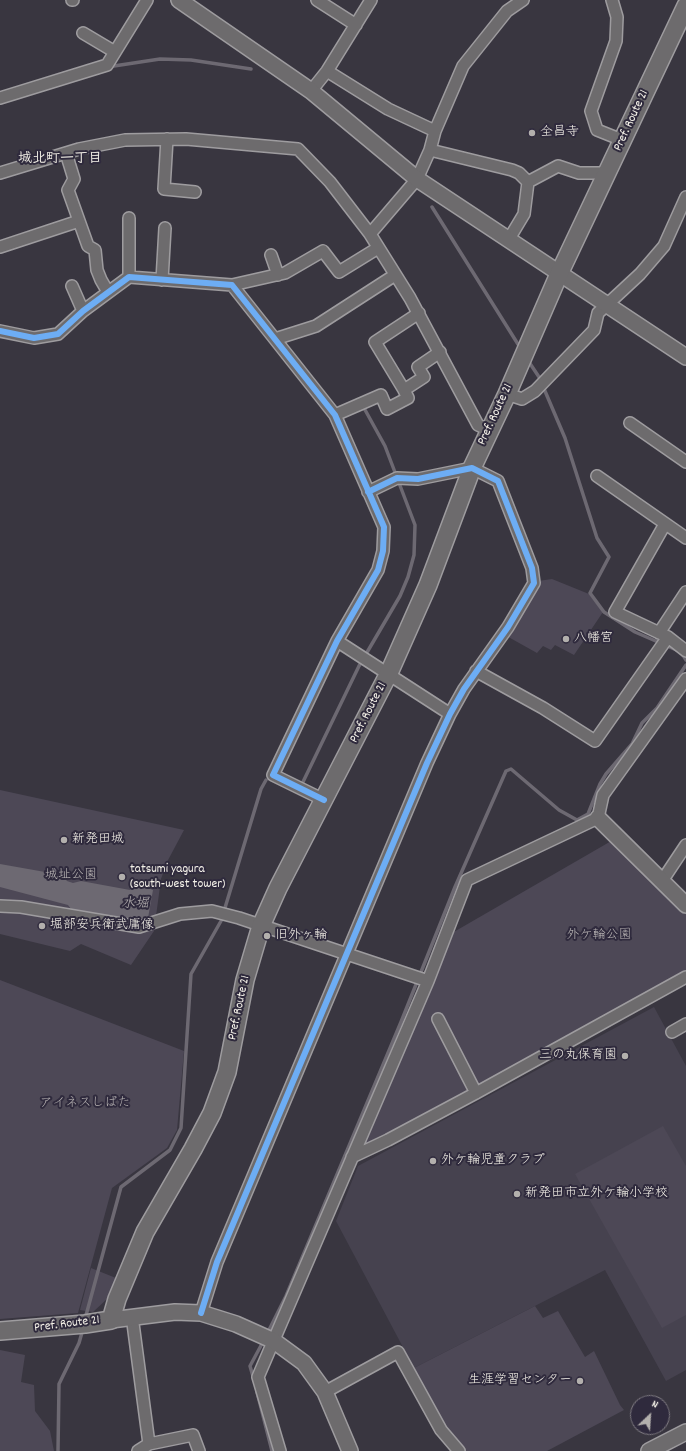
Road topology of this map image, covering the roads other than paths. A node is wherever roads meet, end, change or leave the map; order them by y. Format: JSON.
{"nodes":[{"id":1,"x":147,"y":0,"type":"edge"},
{"id":2,"x":179,"y":0,"type":"edge"},
{"id":3,"x":317,"y":0,"type":"edge"},
{"id":4,"x":371,"y":0,"type":"edge"},
{"id":5,"x":523,"y":0,"type":"edge"},
{"id":6,"x":612,"y":0,"type":"edge"},
{"id":7,"x":686,"y":6,"type":"edge"},
{"id":8,"x":356,"y":25,"type":"junction"},
{"id":9,"x":83,"y":33,"type":"dead end"},
{"id":10,"x":115,"y":52,"type":"junction"},
{"id":11,"x":327,"y":71,"type":"junction"},
{"id":12,"x":311,"y":91,"type":"junction"},
{"id":13,"x":0,"y":98,"type":"edge"},
{"id":14,"x":435,"y":131,"type":"junction"},
{"id":15,"x":167,"y":139,"type":"junction"},
{"id":16,"x":622,"y":140,"type":"junction"},
{"id":17,"x":430,"y":150,"type":"junction"},
{"id":18,"x":66,"y":153,"type":"junction"},
{"id":19,"x":0,"y":173,"type":"edge"},
{"id":20,"x":607,"y":173,"type":"junction"},
{"id":21,"x":417,"y":179,"type":"junction"},
{"id":22,"x":528,"y":182,"type":"junction"},
{"id":23,"x":195,"y":192,"type":"dead end"},
{"id":24,"x":686,"y":197,"type":"edge"},
{"id":25,"x":129,"y":218,"type":"dead end"},
{"id":26,"x":79,"y":221,"type":"junction"},
{"id":27,"x":165,"y":228,"type":"dead end"},
{"id":28,"x":370,"y":234,"type":"junction"},
{"id":29,"x":510,"y":239,"type":"junction"},
{"id":30,"x":0,"y":247,"type":"edge"},
{"id":31,"x":378,"y":248,"type":"junction"},
{"id":32,"x":271,"y":255,"type":"dead end"},
{"id":33,"x":559,"y":274,"type":"junction"},
{"id":34,"x":278,"y":275,"type":"junction"},
{"id":35,"x":395,"y":275,"type":"junction"},
{"id":36,"x":129,"y":277,"type":"junction"},
{"id":37,"x":162,"y":280,"type":"junction"},
{"id":38,"x":232,"y":285,"type":"junction"},
{"id":39,"x":72,"y":286,"type":"dead end"},
{"id":40,"x":108,"y":292,"type":"junction"},
{"id":41,"x":608,"y":304,"type":"junction"},
{"id":42,"x":82,"y":311,"type":"junction"},
{"id":43,"x":418,"y":313,"type":"junction"},
{"id":44,"x":0,"y":331,"type":"edge"},
{"id":45,"x":275,"y":339,"type":"junction"},
{"id":46,"x":440,"y":352,"type":"junction"},
{"id":47,"x":686,"y":357,"type":"edge"},
{"id":48,"x":404,"y":390,"type":"junction"},
{"id":49,"x":507,"y":394,"type":"junction"},
{"id":50,"x":335,"y":415,"type":"junction"},
{"id":51,"x":630,"y":423,"type":"dead end"},
{"id":52,"x":489,"y":430,"type":"junction"},
{"id":53,"x":686,"y":462,"type":"edge"},
{"id":54,"x":472,"y":468,"type":"junction"},
{"id":55,"x":597,"y":476,"type":"dead end"},
{"id":56,"x":368,"y":492,"type":"junction"},
{"id":57,"x":665,"y":524,"type":"junction"},
{"id":58,"x":686,"y":538,"type":"edge"},
{"id":59,"x":686,"y":592,"type":"edge"},
{"id":60,"x":664,"y":635,"type":"junction"},
{"id":61,"x":337,"y":641,"type":"junction"},
{"id":62,"x":686,"y":651,"type":"edge"},
{"id":63,"x":476,"y":671,"type":"junction"},
{"id":64,"x":390,"y":673,"type":"junction"},
{"id":65,"x":686,"y":678,"type":"edge"},
{"id":66,"x":683,"y":691,"type":"edge"},
{"id":67,"x":450,"y":714,"type":"junction"},
{"id":68,"x":324,"y":800,"type":"junction"},
{"id":69,"x":598,"y":818,"type":"junction"},
{"id":70,"x":686,"y":845,"type":"edge"},
{"id":71,"x":662,"y":881,"type":"junction"},
{"id":72,"x":686,"y":905,"type":"edge"},
{"id":73,"x":0,"y":906,"type":"edge"},
{"id":74,"x":261,"y":926,"type":"junction"},
{"id":75,"x":346,"y":954,"type":"junction"},
{"id":76,"x":686,"y":977,"type":"edge"},
{"id":77,"x":428,"y":981,"type":"junction"},
{"id":78,"x":438,"y":1019,"type":"dead end"},
{"id":79,"x":686,"y":1024,"type":"edge"},
{"id":80,"x":672,"y":1032,"type":"dead end"},
{"id":81,"x":476,"y":1093,"type":"junction"},
{"id":82,"x":352,"y":1157,"type":"junction"},
{"id":83,"x":200,"y":1313,"type":"junction"},
{"id":84,"x":132,"y":1316,"type":"junction"},
{"id":85,"x":111,"y":1320,"type":"junction"},
{"id":86,"x":0,"y":1332,"type":"edge"},
{"id":87,"x":274,"y":1340,"type":"junction"},
{"id":88,"x":325,"y":1392,"type":"junction"},
{"id":89,"x":686,"y":1432,"type":"edge"},
{"id":90,"x":149,"y":1444,"type":"junction"},
{"id":91,"x":138,"y":1451,"type":"edge"},
{"id":92,"x":199,"y":1451,"type":"edge"},
{"id":93,"x":280,"y":1451,"type":"edge"},
{"id":94,"x":350,"y":1451,"type":"edge"},
{"id":95,"x":459,"y":1451,"type":"edge"},
{"id":96,"x":650,"y":1451,"type":"edge"}],
"edges":[{"from":1,"to":10,"type":"street"},
{"from":2,"to":12,"type":"street"},
{"from":3,"to":8,"type":"street"},
{"from":4,"to":8,"type":"street"},
{"from":5,"to":14,"type":"street"},
{"from":6,"to":16,"type":"street"},
{"from":7,"to":16,"type":"main road","name":"Pref. Route 21"},
{"from":8,"to":11,"type":"street"},
{"from":9,"to":10,"type":"street"},
{"from":10,"to":13,"type":"street"},
{"from":11,"to":12,"type":"street"},
{"from":11,"to":14,"type":"street"},
{"from":12,"to":21,"type":"street"},
{"from":14,"to":17,"type":"street"},
{"from":15,"to":18,"type":"street"},
{"from":15,"to":23,"type":"street"},
{"from":15,"to":28,"type":"street"},
{"from":16,"to":20,"type":"main road","name":"Pref. Route 21"},
{"from":17,"to":21,"type":"street"},
{"from":17,"to":22,"type":"street"},
{"from":18,"to":19,"type":"street"},
{"from":18,"to":26,"type":"street"},
{"from":20,"to":22,"type":"street"},
{"from":20,"to":33,"type":"main road","name":"Pref. Route 21"},
{"from":21,"to":28,"type":"street"},
{"from":21,"to":29,"type":"street"},
{"from":22,"to":29,"type":"street"},
{"from":24,"to":41,"type":"street"},
{"from":25,"to":36,"type":"street"},
{"from":26,"to":30,"type":"street"},
{"from":26,"to":40,"type":"street"},
{"from":27,"to":37,"type":"street"},
{"from":28,"to":31,"type":"street"},
{"from":29,"to":33,"type":"street"},
{"from":31,"to":34,"type":"street"},
{"from":31,"to":35,"type":"street"},
{"from":32,"to":34,"type":"street"},
{"from":33,"to":41,"type":"street"},
{"from":33,"to":49,"type":"main road","name":"Pref. Route 21"},
{"from":34,"to":38,"type":"street"},
{"from":35,"to":43,"type":"street"},
{"from":35,"to":45,"type":"street"},
{"from":36,"to":37,"type":"street"},
{"from":36,"to":40,"type":"street"},
{"from":37,"to":38,"type":"street"},
{"from":38,"to":45,"type":"street"},
{"from":39,"to":42,"type":"street"},
{"from":40,"to":42,"type":"street"},
{"from":41,"to":47,"type":"street"},
{"from":41,"to":49,"type":"street"},
{"from":42,"to":44,"type":"street"},
{"from":43,"to":46,"type":"street"},
{"from":43,"to":48,"type":"street"},
{"from":45,"to":50,"type":"street"},
{"from":46,"to":48,"type":"street"},
{"from":46,"to":52,"type":"street"},
{"from":48,"to":50,"type":"street"},
{"from":49,"to":52,"type":"main road","name":"Pref. Route 21"},
{"from":50,"to":56,"type":"street"},
{"from":51,"to":53,"type":"street"},
{"from":52,"to":54,"type":"main road","name":"Pref. Route 21"},
{"from":54,"to":56,"type":"street"},
{"from":54,"to":63,"type":"street"},
{"from":54,"to":64,"type":"main road","name":"Pref. Route 21"},
{"from":55,"to":57,"type":"street"},
{"from":56,"to":61,"type":"street"},
{"from":57,"to":58,"type":"street"},
{"from":57,"to":60,"type":"street"},
{"from":59,"to":60,"type":"street"},
{"from":60,"to":62,"type":"street"},
{"from":60,"to":63,"type":"street"},
{"from":61,"to":64,"type":"street"},
{"from":61,"to":68,"type":"street"},
{"from":63,"to":67,"type":"street"},
{"from":64,"to":67,"type":"street"},
{"from":64,"to":68,"type":"main road","name":"Pref. Route 21"},
{"from":65,"to":66,"type":"street"},
{"from":66,"to":69,"type":"street"},
{"from":67,"to":75,"type":"street"},
{"from":68,"to":74,"type":"main road","name":"Pref. Route 21"},
{"from":69,"to":71,"type":"street"},
{"from":69,"to":77,"type":"street"},
{"from":70,"to":71,"type":"street"},
{"from":71,"to":72,"type":"street"},
{"from":73,"to":74,"type":"street"},
{"from":74,"to":75,"type":"street"},
{"from":74,"to":85,"type":"main road","name":"Pref. Route 21"},
{"from":75,"to":77,"type":"street"},
{"from":75,"to":83,"type":"street"},
{"from":76,"to":81,"type":"street"},
{"from":77,"to":82,"type":"street"},
{"from":78,"to":81,"type":"street"},
{"from":79,"to":80,"type":"street"},
{"from":81,"to":82,"type":"street"},
{"from":82,"to":87,"type":"street"},
{"from":83,"to":84,"type":"street"},
{"from":83,"to":87,"type":"street"},
{"from":84,"to":85,"type":"street"},
{"from":84,"to":90,"type":"street"},
{"from":85,"to":86,"type":"main road","name":"Pref. Route 21"},
{"from":87,"to":88,"type":"street"},
{"from":87,"to":93,"type":"street"},
{"from":88,"to":94,"type":"street"},
{"from":88,"to":95,"type":"street"},
{"from":89,"to":96,"type":"street"},
{"from":90,"to":91,"type":"street"},
{"from":90,"to":92,"type":"street"}]}
